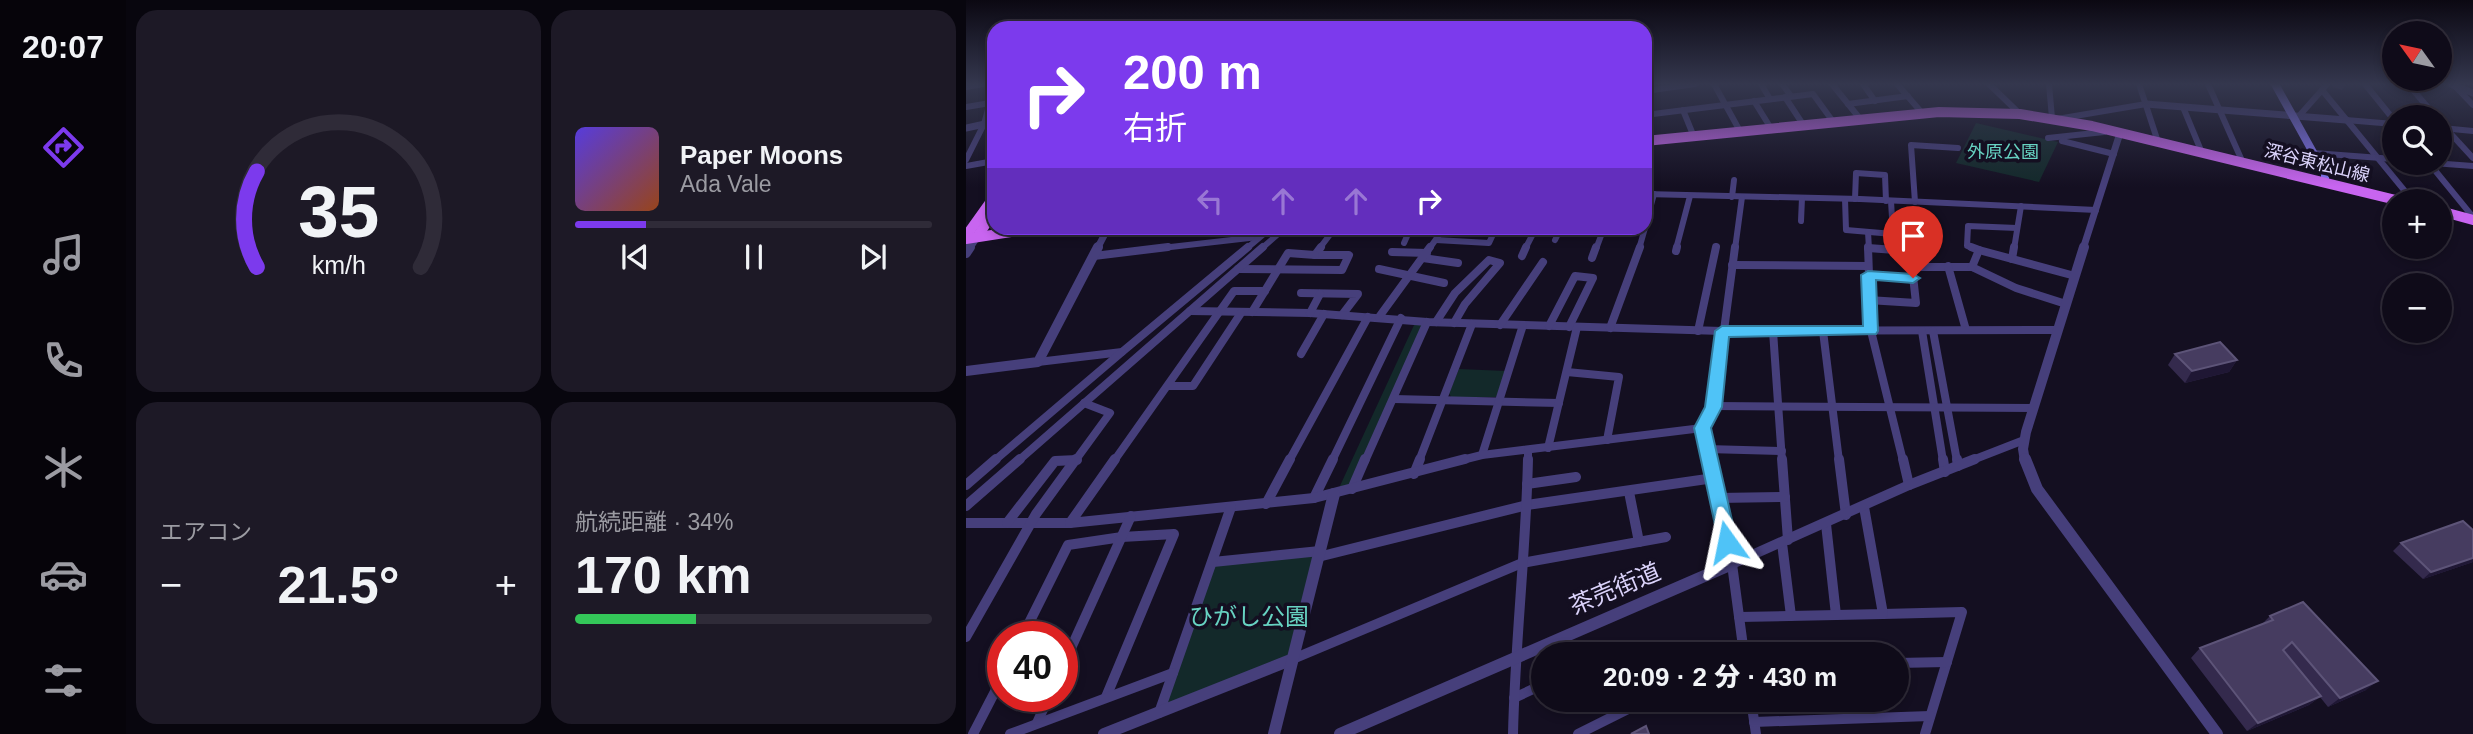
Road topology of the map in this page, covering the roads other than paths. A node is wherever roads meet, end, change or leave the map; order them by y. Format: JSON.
{"nodes":[{"id":1,"x":986,"y":118,"type":"edge"},
{"id":2,"x":1686,"y":118,"type":"edge"},
{"id":3,"x":1733,"y":118,"type":"edge"},
{"id":4,"x":1765,"y":118,"type":"edge"},
{"id":5,"x":1800,"y":118,"type":"edge"},
{"id":6,"x":1831,"y":118,"type":"edge"},
{"id":7,"x":1879,"y":118,"type":"edge"},
{"id":8,"x":2055,"y":118,"type":"edge"},
{"id":9,"x":2151,"y":118,"type":"edge"},
{"id":10,"x":2188,"y":118,"type":"edge"},
{"id":11,"x":2224,"y":118,"type":"edge"},
{"id":12,"x":2297,"y":118,"type":"edge"},
{"id":13,"x":2324,"y":118,"type":"edge"},
{"id":14,"x":1861,"y":120,"type":"joint"},
{"id":15,"x":2346,"y":120,"type":"junction"},
{"id":16,"x":2382,"y":122,"type":"edge"},
{"id":17,"x":987,"y":123,"type":"edge"},
{"id":18,"x":1834,"y":123,"type":"junction"},
{"id":19,"x":984,"y":124,"type":"junction"},
{"id":20,"x":1804,"y":126,"type":"junction"},
{"id":21,"x":966,"y":128,"type":"edge"},
{"id":22,"x":2452,"y":129,"type":"edge"},
{"id":23,"x":1772,"y":130,"type":"junction"},
{"id":24,"x":2473,"y":131,"type":"edge"},
{"id":25,"x":1741,"y":132,"type":"junction"},
{"id":26,"x":2120,"y":133,"type":"junction"},
{"id":27,"x":1694,"y":137,"type":"junction"},
{"id":28,"x":2048,"y":138,"type":"dead end"},
{"id":29,"x":2452,"y":138,"type":"edge"},
{"id":30,"x":1652,"y":140,"type":"edge"},
{"id":31,"x":2062,"y":141,"type":"dead end"},
{"id":32,"x":2158,"y":142,"type":"junction"},
{"id":33,"x":1958,"y":148,"type":"dead end"},
{"id":34,"x":2203,"y":153,"type":"junction"},
{"id":35,"x":2314,"y":153,"type":"junction"},
{"id":36,"x":2114,"y":154,"type":"junction"},
{"id":37,"x":2378,"y":158,"type":"junction"},
{"id":38,"x":2382,"y":158,"type":"edge"},
{"id":39,"x":2473,"y":158,"type":"edge"},
{"id":40,"x":966,"y":160,"type":"edge"},
{"id":41,"x":987,"y":162,"type":"edge"},
{"id":42,"x":2243,"y":163,"type":"junction"},
{"id":43,"x":2452,"y":164,"type":"edge"},
{"id":44,"x":966,"y":166,"type":"edge"},
{"id":45,"x":2473,"y":166,"type":"edge"},
{"id":46,"x":2440,"y":175,"type":"edge"},
{"id":47,"x":1734,"y":180,"type":"dead end"},
{"id":48,"x":2325,"y":183,"type":"junction"},
{"id":49,"x":2403,"y":189,"type":"edge"},
{"id":50,"x":1654,"y":194,"type":"joint"},
{"id":51,"x":1690,"y":196,"type":"junction"},
{"id":52,"x":1732,"y":197,"type":"junction"},
{"id":53,"x":1742,"y":197,"type":"junction"},
{"id":54,"x":2382,"y":197,"type":"edge"},
{"id":55,"x":1802,"y":198,"type":"junction"},
{"id":56,"x":1845,"y":199,"type":"junction"},
{"id":57,"x":1855,"y":199,"type":"junction"},
{"id":58,"x":1652,"y":201,"type":"edge"},
{"id":59,"x":1889,"y":201,"type":"junction"},
{"id":60,"x":1915,"y":202,"type":"junction"},
{"id":61,"x":2021,"y":206,"type":"junction"},
{"id":62,"x":987,"y":209,"type":"edge"},
{"id":63,"x":2096,"y":210,"type":"junction"},
{"id":64,"x":2452,"y":214,"type":"edge"},
{"id":65,"x":2473,"y":218,"type":"edge"},
{"id":66,"x":987,"y":219,"type":"edge"},
{"id":67,"x":1801,"y":221,"type":"dead end"},
{"id":68,"x":2017,"y":228,"type":"junction"},
{"id":69,"x":1868,"y":232,"type":"junction"},
{"id":70,"x":1104,"y":235,"type":"edge"},
{"id":71,"x":1262,"y":235,"type":"edge"},
{"id":72,"x":1276,"y":235,"type":"edge"},
{"id":73,"x":1330,"y":235,"type":"edge"},
{"id":74,"x":1408,"y":235,"type":"edge"},
{"id":75,"x":1439,"y":235,"type":"edge"},
{"id":76,"x":1445,"y":235,"type":"edge"},
{"id":77,"x":1493,"y":235,"type":"edge"},
{"id":78,"x":1532,"y":235,"type":"edge"},
{"id":79,"x":1558,"y":235,"type":"edge"},
{"id":80,"x":1601,"y":235,"type":"edge"},
{"id":81,"x":1643,"y":235,"type":"edge"},
{"id":82,"x":970,"y":237,"type":"edge"},
{"id":83,"x":1260,"y":237,"type":"junction"},
{"id":84,"x":1555,"y":240,"type":"dead end"},
{"id":85,"x":1404,"y":243,"type":"dead end"},
{"id":86,"x":1716,"y":247,"type":"dead end"},
{"id":87,"x":1868,"y":248,"type":"junction"},
{"id":88,"x":1979,"y":250,"type":"junction"},
{"id":89,"x":1676,"y":251,"type":"dead end"},
{"id":90,"x":1392,"y":252,"type":"dead end"},
{"id":91,"x":966,"y":253,"type":"edge"},
{"id":92,"x":1315,"y":255,"type":"junction"},
{"id":93,"x":1094,"y":256,"type":"junction"},
{"id":94,"x":1425,"y":256,"type":"junction"},
{"id":95,"x":1522,"y":256,"type":"dead end"},
{"id":96,"x":1592,"y":258,"type":"dead end"},
{"id":97,"x":1714,"y":259,"type":"junction"},
{"id":98,"x":2012,"y":259,"type":"junction"},
{"id":99,"x":1543,"y":262,"type":"dead end"},
{"id":100,"x":1458,"y":263,"type":"dead end"},
{"id":101,"x":1732,"y":263,"type":"junction"},
{"id":102,"x":1868,"y":265,"type":"junction"},
{"id":103,"x":1912,"y":267,"type":"junction"},
{"id":104,"x":1948,"y":267,"type":"junction"},
{"id":105,"x":1972,"y":267,"type":"junction"},
{"id":106,"x":1238,"y":269,"type":"junction"},
{"id":107,"x":1379,"y":269,"type":"dead end"},
{"id":108,"x":1278,"y":270,"type":"junction"},
{"id":109,"x":1410,"y":275,"type":"junction"},
{"id":110,"x":1868,"y":275,"type":"junction"},
{"id":111,"x":2075,"y":276,"type":"junction"},
{"id":112,"x":1913,"y":278,"type":"junction"},
{"id":113,"x":1444,"y":283,"type":"dead end"},
{"id":114,"x":1265,"y":290,"type":"junction"},
{"id":115,"x":1301,"y":293,"type":"dead end"},
{"id":116,"x":1320,"y":294,"type":"junction"},
{"id":117,"x":1868,"y":300,"type":"junction"},
{"id":118,"x":2066,"y":304,"type":"junction"},
{"id":119,"x":1190,"y":311,"type":"junction"},
{"id":120,"x":1221,"y":312,"type":"junction"},
{"id":121,"x":1252,"y":312,"type":"junction"},
{"id":122,"x":1241,"y":313,"type":"junction"},
{"id":123,"x":1310,"y":313,"type":"junction"},
{"id":124,"x":1324,"y":314,"type":"junction"},
{"id":125,"x":1342,"y":315,"type":"junction"},
{"id":126,"x":1368,"y":317,"type":"junction"},
{"id":127,"x":1379,"y":317,"type":"junction"},
{"id":128,"x":1401,"y":318,"type":"junction"},
{"id":129,"x":1432,"y":322,"type":"junction"},
{"id":130,"x":1454,"y":323,"type":"junction"},
{"id":131,"x":1472,"y":324,"type":"junction"},
{"id":132,"x":1500,"y":325,"type":"junction"},
{"id":133,"x":1523,"y":326,"type":"junction"},
{"id":134,"x":1549,"y":326,"type":"junction"},
{"id":135,"x":1573,"y":327,"type":"junction"},
{"id":136,"x":1610,"y":328,"type":"junction"},
{"id":137,"x":1966,"y":330,"type":"junction"},
{"id":138,"x":2057,"y":330,"type":"junction"},
{"id":139,"x":1698,"y":331,"type":"junction"},
{"id":140,"x":1722,"y":331,"type":"junction"},
{"id":141,"x":1773,"y":331,"type":"junction"},
{"id":142,"x":1823,"y":331,"type":"junction"},
{"id":143,"x":1871,"y":331,"type":"junction"},
{"id":144,"x":1922,"y":331,"type":"junction"},
{"id":145,"x":1933,"y":331,"type":"junction"},
{"id":146,"x":1122,"y":352,"type":"junction"},
{"id":147,"x":1301,"y":354,"type":"dead end"},
{"id":148,"x":1038,"y":362,"type":"junction"},
{"id":149,"x":966,"y":371,"type":"edge"},
{"id":150,"x":1567,"y":372,"type":"junction"},
{"id":151,"x":1168,"y":386,"type":"junction"},
{"id":152,"x":1394,"y":399,"type":"junction"},
{"id":153,"x":1444,"y":399,"type":"junction"},
{"id":154,"x":1501,"y":401,"type":"junction"},
{"id":155,"x":1084,"y":403,"type":"junction"},
{"id":156,"x":1559,"y":403,"type":"junction"},
{"id":157,"x":1714,"y":407,"type":"junction"},
{"id":158,"x":1779,"y":407,"type":"junction"},
{"id":159,"x":1832,"y":407,"type":"junction"},
{"id":160,"x":1889,"y":407,"type":"junction"},
{"id":161,"x":1934,"y":407,"type":"junction"},
{"id":162,"x":1947,"y":407,"type":"junction"},
{"id":163,"x":2033,"y":408,"type":"junction"},
{"id":164,"x":1702,"y":428,"type":"junction"},
{"id":165,"x":1607,"y":440,"type":"junction"},
{"id":166,"x":2024,"y":440,"type":"junction"},
{"id":167,"x":1548,"y":448,"type":"junction"},
{"id":168,"x":1707,"y":449,"type":"junction"},
{"id":169,"x":1528,"y":450,"type":"junction"},
{"id":170,"x":1782,"y":450,"type":"junction"},
{"id":171,"x":1482,"y":456,"type":"junction"},
{"id":172,"x":1077,"y":460,"type":"junction"},
{"id":173,"x":1958,"y":466,"type":"junction"},
{"id":174,"x":1945,"y":472,"type":"junction"},
{"id":175,"x":1414,"y":474,"type":"junction"},
{"id":176,"x":1576,"y":477,"type":"dead end"},
{"id":177,"x":1714,"y":478,"type":"junction"},
{"id":178,"x":1527,"y":484,"type":"junction"},
{"id":179,"x":966,"y":485,"type":"edge"},
{"id":180,"x":1909,"y":485,"type":"junction"},
{"id":181,"x":1352,"y":489,"type":"junction"},
{"id":182,"x":1629,"y":492,"type":"junction"},
{"id":183,"x":1335,"y":494,"type":"junction"},
{"id":184,"x":1785,"y":497,"type":"junction"},
{"id":185,"x":1314,"y":498,"type":"junction"},
{"id":186,"x":1718,"y":498,"type":"junction"},
{"id":187,"x":1266,"y":504,"type":"junction"},
{"id":188,"x":1527,"y":505,"type":"junction"},
{"id":189,"x":966,"y":506,"type":"edge"},
{"id":190,"x":1231,"y":507,"type":"junction"},
{"id":191,"x":1864,"y":507,"type":"junction"},
{"id":192,"x":1846,"y":515,"type":"junction"},
{"id":193,"x":1131,"y":516,"type":"junction"},
{"id":194,"x":1032,"y":522,"type":"junction"},
{"id":195,"x":966,"y":523,"type":"edge"},
{"id":196,"x":1007,"y":523,"type":"junction"},
{"id":197,"x":1070,"y":523,"type":"junction"},
{"id":198,"x":1826,"y":524,"type":"junction"},
{"id":199,"x":1122,"y":537,"type":"junction"},
{"id":200,"x":1666,"y":537,"type":"dead end"},
{"id":201,"x":1639,"y":542,"type":"junction"},
{"id":202,"x":1785,"y":542,"type":"junction"},
{"id":203,"x":1319,"y":554,"type":"junction"},
{"id":204,"x":1213,"y":562,"type":"junction"},
{"id":205,"x":1522,"y":563,"type":"junction"},
{"id":206,"x":1732,"y":564,"type":"junction"},
{"id":207,"x":1884,"y":614,"type":"junction"},
{"id":208,"x":1836,"y":615,"type":"junction"},
{"id":209,"x":1791,"y":616,"type":"junction"},
{"id":210,"x":1739,"y":617,"type":"junction"},
{"id":211,"x":1030,"y":621,"type":"edge"},
{"id":212,"x":1078,"y":633,"type":"edge"},
{"id":213,"x":966,"y":637,"type":"edge"},
{"id":214,"x":1741,"y":642,"type":"edge"},
{"id":215,"x":1515,"y":656,"type":"junction"},
{"id":216,"x":1293,"y":659,"type":"junction"},
{"id":217,"x":1947,"y":662,"type":"junction"},
{"id":218,"x":1909,"y":663,"type":"edge"},
{"id":219,"x":1173,"y":673,"type":"junction"},
{"id":220,"x":1531,"y":690,"type":"edge"},
{"id":221,"x":1106,"y":697,"type":"junction"},
{"id":222,"x":1514,"y":698,"type":"junction"},
{"id":223,"x":987,"y":707,"type":"edge"},
{"id":224,"x":1042,"y":712,"type":"edge"},
{"id":225,"x":1621,"y":712,"type":"edge"},
{"id":226,"x":1159,"y":713,"type":"junction"},
{"id":227,"x":1930,"y":716,"type":"junction"},
{"id":228,"x":1037,"y":723,"type":"junction"},
{"id":229,"x":1755,"y":728,"type":"edge"},
{"id":230,"x":973,"y":734,"type":"edge"},
{"id":231,"x":1010,"y":734,"type":"edge"},
{"id":232,"x":1104,"y":734,"type":"edge"},
{"id":233,"x":1274,"y":734,"type":"edge"},
{"id":234,"x":1340,"y":734,"type":"edge"},
{"id":235,"x":1513,"y":734,"type":"edge"},
{"id":236,"x":1578,"y":734,"type":"edge"},
{"id":237,"x":1925,"y":734,"type":"edge"},
{"id":238,"x":2217,"y":734,"type":"edge"}],
"edges":[{"from":1,"to":19,"type":"street"},
{"from":2,"to":27,"type":"street"},
{"from":3,"to":25,"type":"street"},
{"from":4,"to":23,"type":"street"},
{"from":5,"to":20,"type":"street"},
{"from":6,"to":18,"type":"street"},
{"from":7,"to":14,"type":"main road","name":"深谷東松山線"},
{"from":8,"to":26,"type":"main road","name":"深谷東松山線"},
{"from":9,"to":32,"type":"street"},
{"from":10,"to":34,"type":"street"},
{"from":11,"to":42,"type":"street"},
{"from":12,"to":35,"type":"main road"},
{"from":13,"to":15,"type":"street"},
{"from":14,"to":18,"type":"main road","name":"深谷東松山線"},
{"from":15,"to":16,"type":"street"},
{"from":15,"to":37,"type":"street"},
{"from":17,"to":19,"type":"street"},
{"from":18,"to":20,"type":"main road","name":"深谷東松山線"},
{"from":19,"to":21,"type":"street"},
{"from":19,"to":40,"type":"street"},
{"from":20,"to":23,"type":"main road","name":"深谷東松山線"},
{"from":22,"to":24,"type":"street"},
{"from":23,"to":25,"type":"main road","name":"深谷東松山線"},
{"from":25,"to":27,"type":"main road","name":"深谷東松山線"},
{"from":26,"to":28,"type":"street"},
{"from":26,"to":32,"type":"main road","name":"深谷東松山線"},
{"from":26,"to":36,"type":"street"},
{"from":27,"to":30,"type":"main road","name":"深谷東松山線"},
{"from":29,"to":39,"type":"street"},
{"from":31,"to":36,"type":"street"},
{"from":32,"to":34,"type":"main road","name":"深谷東松山線"},
{"from":33,"to":60,"type":"street"},
{"from":34,"to":42,"type":"main road","name":"深谷東松山線"},
{"from":35,"to":37,"type":"street"},
{"from":35,"to":48,"type":"main road"},
{"from":36,"to":63,"type":"street"},
{"from":37,"to":38,"type":"street"},
{"from":37,"to":49,"type":"street"},
{"from":41,"to":44,"type":"street"},
{"from":42,"to":48,"type":"main road","name":"深谷東松山線"},
{"from":43,"to":45,"type":"street"},
{"from":46,"to":65,"type":"street"},
{"from":47,"to":52,"type":"street"},
{"from":48,"to":54,"type":"main road","name":"深谷東松山線"},
{"from":50,"to":51,"type":"street"},
{"from":50,"to":58,"type":"street"},
{"from":51,"to":52,"type":"street"},
{"from":51,"to":89,"type":"street"},
{"from":52,"to":53,"type":"street"},
{"from":53,"to":55,"type":"street"},
{"from":53,"to":101,"type":"street"},
{"from":55,"to":56,"type":"street"},
{"from":55,"to":67,"type":"street"},
{"from":56,"to":57,"type":"street"},
{"from":56,"to":69,"type":"street"},
{"from":57,"to":59,"type":"street"},
{"from":57,"to":59,"type":"street"},
{"from":59,"to":60,"type":"street"},
{"from":59,"to":69,"type":"street"},
{"from":60,"to":61,"type":"street"},
{"from":61,"to":63,"type":"street"},
{"from":61,"to":68,"type":"street"},
{"from":62,"to":82,"type":"main road"},
{"from":63,"to":111,"type":"street"},
{"from":64,"to":65,"type":"main road"},
{"from":66,"to":82,"type":"main road"},
{"from":68,"to":88,"type":"street"},
{"from":68,"to":98,"type":"street"},
{"from":69,"to":87,"type":"street"},
{"from":70,"to":93,"type":"street"},
{"from":71,"to":83,"type":"street"},
{"from":72,"to":106,"type":"street"},
{"from":73,"to":92,"type":"street"},
{"from":74,"to":85,"type":"street"},
{"from":75,"to":94,"type":"street"},
{"from":76,"to":77,"type":"street"},
{"from":78,"to":95,"type":"street"},
{"from":79,"to":84,"type":"street"},
{"from":80,"to":96,"type":"street"},
{"from":81,"to":136,"type":"street"},
{"from":82,"to":91,"type":"street"},
{"from":83,"to":93,"type":"street"},
{"from":83,"to":146,"type":"street"},
{"from":86,"to":97,"type":"street"},
{"from":87,"to":102,"type":"street"},
{"from":87,"to":103,"type":"street"},
{"from":88,"to":98,"type":"street"},
{"from":88,"to":105,"type":"street"},
{"from":90,"to":94,"type":"street"},
{"from":92,"to":108,"type":"street"},
{"from":92,"to":108,"type":"street"},
{"from":93,"to":148,"type":"street"},
{"from":94,"to":100,"type":"street"},
{"from":94,"to":109,"type":"street"},
{"from":97,"to":101,"type":"street"},
{"from":97,"to":139,"type":"street"},
{"from":98,"to":111,"type":"street"},
{"from":99,"to":132,"type":"street"},
{"from":101,"to":102,"type":"street"},
{"from":101,"to":140,"type":"street"},
{"from":102,"to":110,"type":"street"},
{"from":103,"to":104,"type":"street"},
{"from":103,"to":112,"type":"street"},
{"from":104,"to":105,"type":"street"},
{"from":104,"to":137,"type":"street"},
{"from":105,"to":118,"type":"street"},
{"from":106,"to":108,"type":"street"},
{"from":106,"to":119,"type":"street"},
{"from":107,"to":109,"type":"street"},
{"from":108,"to":114,"type":"street"},
{"from":109,"to":113,"type":"street"},
{"from":109,"to":127,"type":"street"},
{"from":110,"to":112,"type":"street"},
{"from":110,"to":117,"type":"street"},
{"from":111,"to":118,"type":"street"},
{"from":112,"to":117,"type":"street"},
{"from":114,"to":120,"type":"street"},
{"from":114,"to":121,"type":"street"},
{"from":115,"to":116,"type":"street"},
{"from":116,"to":123,"type":"street"},
{"from":116,"to":125,"type":"street"},
{"from":117,"to":143,"type":"street"},
{"from":118,"to":138,"type":"street"},
{"from":119,"to":120,"type":"street"},
{"from":119,"to":155,"type":"street"},
{"from":120,"to":122,"type":"street"},
{"from":120,"to":151,"type":"street"},
{"from":121,"to":122,"type":"street"},
{"from":121,"to":123,"type":"street"},
{"from":122,"to":151,"type":"street"},
{"from":123,"to":124,"type":"street"},
{"from":124,"to":125,"type":"street"},
{"from":124,"to":147,"type":"street"},
{"from":125,"to":126,"type":"street"},
{"from":126,"to":127,"type":"street"},
{"from":126,"to":187,"type":"street"},
{"from":127,"to":128,"type":"street"},
{"from":128,"to":129,"type":"street"},
{"from":128,"to":185,"type":"street"},
{"from":129,"to":130,"type":"street"},
{"from":129,"to":130,"type":"street"},
{"from":129,"to":152,"type":"street"},
{"from":130,"to":131,"type":"street"},
{"from":131,"to":132,"type":"street"},
{"from":131,"to":153,"type":"street"},
{"from":132,"to":133,"type":"street"},
{"from":133,"to":134,"type":"street"},
{"from":133,"to":154,"type":"street"},
{"from":134,"to":135,"type":"street"},
{"from":134,"to":135,"type":"street"},
{"from":135,"to":136,"type":"street"},
{"from":135,"to":150,"type":"street"},
{"from":136,"to":139,"type":"street"},
{"from":137,"to":138,"type":"street"},
{"from":137,"to":145,"type":"street"},
{"from":138,"to":163,"type":"street"},
{"from":139,"to":140,"type":"street"},
{"from":140,"to":141,"type":"street"},
{"from":140,"to":157,"type":"street"},
{"from":141,"to":142,"type":"street"},
{"from":141,"to":158,"type":"street"},
{"from":142,"to":143,"type":"street"},
{"from":142,"to":159,"type":"street"},
{"from":143,"to":144,"type":"street"},
{"from":143,"to":160,"type":"street"},
{"from":144,"to":145,"type":"street"},
{"from":144,"to":161,"type":"street"},
{"from":145,"to":162,"type":"street"},
{"from":146,"to":148,"type":"street"},
{"from":146,"to":179,"type":"street"},
{"from":148,"to":149,"type":"street"},
{"from":150,"to":156,"type":"street"},
{"from":150,"to":165,"type":"street"},
{"from":151,"to":197,"type":"street"},
{"from":152,"to":153,"type":"street"},
{"from":152,"to":181,"type":"street"},
{"from":153,"to":154,"type":"street"},
{"from":153,"to":175,"type":"street"},
{"from":154,"to":156,"type":"street"},
{"from":154,"to":171,"type":"street"},
{"from":155,"to":172,"type":"street"},
{"from":155,"to":189,"type":"street"},
{"from":156,"to":167,"type":"street"},
{"from":157,"to":158,"type":"street"},
{"from":157,"to":164,"type":"street"},
{"from":158,"to":159,"type":"street"},
{"from":158,"to":170,"type":"street"},
{"from":159,"to":160,"type":"street"},
{"from":159,"to":192,"type":"street"},
{"from":160,"to":161,"type":"street"},
{"from":160,"to":180,"type":"street"},
{"from":161,"to":162,"type":"street"},
{"from":161,"to":174,"type":"street"},
{"from":162,"to":163,"type":"street"},
{"from":162,"to":173,"type":"street"},
{"from":163,"to":166,"type":"street"},
{"from":164,"to":165,"type":"street"},
{"from":164,"to":168,"type":"street"},
{"from":165,"to":167,"type":"street"},
{"from":166,"to":173,"type":"street","name":"茶売街道"},
{"from":166,"to":238,"type":"street"},
{"from":167,"to":169,"type":"street"},
{"from":168,"to":170,"type":"street"},
{"from":168,"to":177,"type":"street"},
{"from":169,"to":171,"type":"street"},
{"from":169,"to":178,"type":"street"},
{"from":170,"to":184,"type":"street"},
{"from":171,"to":175,"type":"street"},
{"from":172,"to":194,"type":"street"},
{"from":172,"to":196,"type":"street"},
{"from":173,"to":174,"type":"street","name":"茶売街道"},
{"from":174,"to":180,"type":"street","name":"茶売街道"},
{"from":175,"to":181,"type":"street"},
{"from":176,"to":178,"type":"street"},
{"from":177,"to":182,"type":"street"},
{"from":177,"to":186,"type":"street"},
{"from":178,"to":188,"type":"street"},
{"from":180,"to":191,"type":"street","name":"茶売街道"},
{"from":181,"to":183,"type":"street"},
{"from":182,"to":188,"type":"street"},
{"from":182,"to":201,"type":"street"},
{"from":183,"to":185,"type":"street"},
{"from":183,"to":203,"type":"street"},
{"from":184,"to":186,"type":"street"},
{"from":184,"to":202,"type":"street"},
{"from":185,"to":187,"type":"street"},
{"from":186,"to":206,"type":"street"},
{"from":187,"to":190,"type":"street"},
{"from":188,"to":203,"type":"street"},
{"from":188,"to":205,"type":"street"},
{"from":190,"to":193,"type":"street"},
{"from":190,"to":204,"type":"street"},
{"from":191,"to":192,"type":"street","name":"茶売街道"},
{"from":191,"to":207,"type":"street"},
{"from":192,"to":198,"type":"street","name":"茶売街道"},
{"from":193,"to":197,"type":"street"},
{"from":193,"to":199,"type":"street"},
{"from":194,"to":196,"type":"street"},
{"from":194,"to":197,"type":"street"},
{"from":194,"to":213,"type":"street"},
{"from":195,"to":196,"type":"street"},
{"from":198,"to":202,"type":"street","name":"茶売街道"},
{"from":198,"to":208,"type":"street"},
{"from":199,"to":211,"type":"street"},
{"from":199,"to":212,"type":"street"},
{"from":199,"to":221,"type":"street"},
{"from":200,"to":201,"type":"street"},
{"from":201,"to":205,"type":"street"},
{"from":202,"to":206,"type":"street","name":"茶売街道"},
{"from":202,"to":209,"type":"street"},
{"from":203,"to":204,"type":"street"},
{"from":203,"to":216,"type":"street"},
{"from":204,"to":219,"type":"street"},
{"from":205,"to":215,"type":"street"},
{"from":205,"to":216,"type":"street"},
{"from":206,"to":210,"type":"street"},
{"from":206,"to":215,"type":"street","name":"茶売街道"},
{"from":207,"to":208,"type":"street"},
{"from":207,"to":217,"type":"street"},
{"from":208,"to":209,"type":"street"},
{"from":209,"to":210,"type":"street"},
{"from":210,"to":214,"type":"street"},
{"from":215,"to":222,"type":"street"},
{"from":215,"to":234,"type":"street","name":"茶売街道"},
{"from":216,"to":226,"type":"street"},
{"from":216,"to":233,"type":"street"},
{"from":217,"to":218,"type":"street"},
{"from":217,"to":227,"type":"street"},
{"from":219,"to":221,"type":"street"},
{"from":219,"to":226,"type":"street"},
{"from":220,"to":222,"type":"street"},
{"from":221,"to":228,"type":"street"},
{"from":222,"to":235,"type":"street"},
{"from":223,"to":230,"type":"street"},
{"from":224,"to":228,"type":"street"},
{"from":225,"to":236,"type":"street"},
{"from":226,"to":232,"type":"street"},
{"from":227,"to":229,"type":"street"},
{"from":227,"to":237,"type":"street"},
{"from":228,"to":231,"type":"street"}]}
